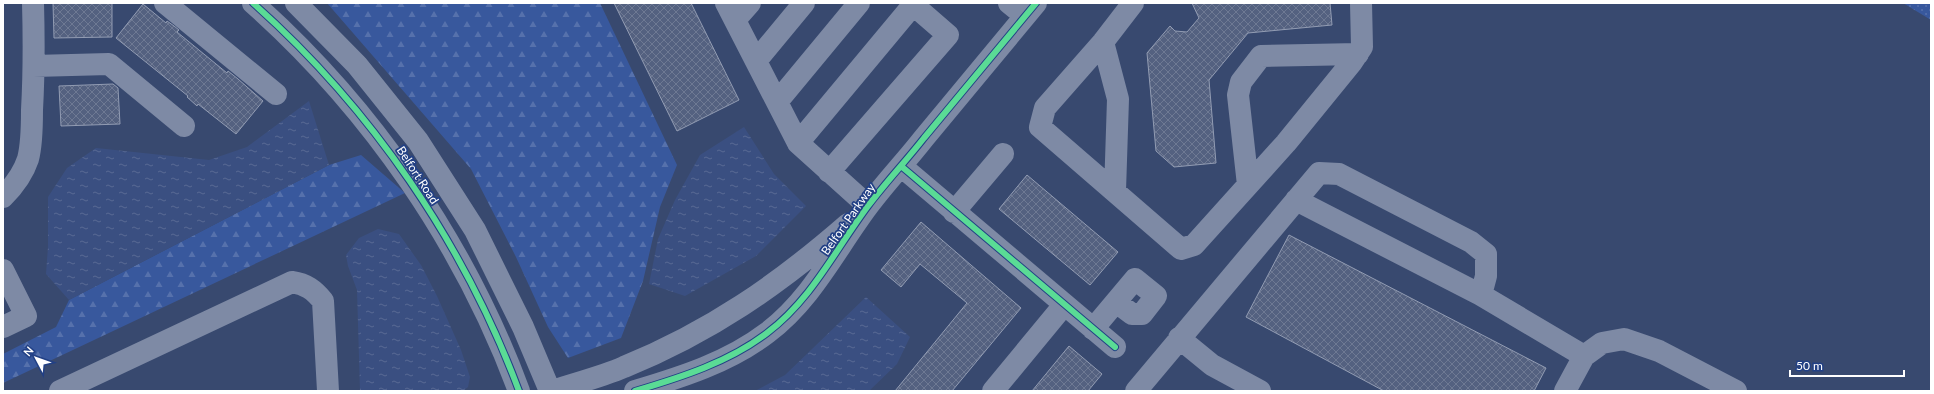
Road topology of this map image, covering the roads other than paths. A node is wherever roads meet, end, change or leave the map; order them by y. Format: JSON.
{"nodes":[{"id":1,"x":33,"y":3,"type":"edge"},
{"id":2,"x":165,"y":3,"type":"edge"},
{"id":3,"x":253,"y":3,"type":"edge"},
{"id":4,"x":296,"y":3,"type":"edge"},
{"id":5,"x":750,"y":3,"type":"edge"},
{"id":6,"x":804,"y":3,"type":"edge"},
{"id":7,"x":859,"y":3,"type":"edge"},
{"id":8,"x":1133,"y":3,"type":"edge"},
{"id":9,"x":1361,"y":3,"type":"edge"},
{"id":10,"x":912,"y":4,"type":"edge"},
{"id":11,"x":1023,"y":7,"type":"edge"},
{"id":12,"x":731,"y":12,"type":"edge"},
{"id":13,"x":1103,"y":42,"type":"junction"},
{"id":14,"x":1358,"y":54,"type":"junction"},
{"id":15,"x":756,"y":62,"type":"junction"},
{"id":16,"x":34,"y":66,"type":"junction"},
{"id":17,"x":276,"y":94,"type":"dead end"},
{"id":18,"x":777,"y":102,"type":"junction"},
{"id":19,"x":184,"y":126,"type":"dead end"},
{"id":20,"x":798,"y":143,"type":"junction"},
{"id":21,"x":1003,"y":154,"type":"dead end"},
{"id":22,"x":901,"y":166,"type":"junction"},
{"id":23,"x":829,"y":172,"type":"junction"},
{"id":24,"x":1248,"y":186,"type":"junction"},
{"id":25,"x":1115,"y":191,"type":"junction"},
{"id":26,"x":3,"y":197,"type":"edge"},
{"id":27,"x":1296,"y":200,"type":"junction"},
{"id":28,"x":868,"y":206,"type":"junction"},
{"id":29,"x":954,"y":212,"type":"junction"},
{"id":30,"x":3,"y":270,"type":"edge"},
{"id":31,"x":1481,"y":294,"type":"junction"},
{"id":32,"x":1116,"y":302,"type":"dead end"},
{"id":33,"x":1064,"y":305,"type":"junction"},
{"id":34,"x":3,"y":327,"type":"edge"},
{"id":35,"x":1093,"y":329,"type":"junction"},
{"id":36,"x":1179,"y":338,"type":"junction"},
{"id":37,"x":1115,"y":347,"type":"dead end"},
{"id":38,"x":1584,"y":356,"type":"junction"},
{"id":39,"x":60,"y":391,"type":"edge"},
{"id":40,"x":328,"y":391,"type":"edge"},
{"id":41,"x":519,"y":391,"type":"edge"},
{"id":42,"x":551,"y":391,"type":"edge"},
{"id":43,"x":636,"y":391,"type":"edge"},
{"id":44,"x":993,"y":391,"type":"edge"},
{"id":45,"x":1136,"y":391,"type":"edge"},
{"id":46,"x":1260,"y":391,"type":"edge"},
{"id":47,"x":1565,"y":391,"type":"edge"},
{"id":48,"x":1736,"y":391,"type":"edge"}],
"edges":[{"from":1,"to":16,"type":"street"},
{"from":2,"to":17,"type":"street"},
{"from":3,"to":41,"type":"street","name":"Belfort Road"},
{"from":4,"to":42,"type":"street","name":"Belfort Road"},
{"from":5,"to":12,"type":"street"},
{"from":6,"to":15,"type":"street"},
{"from":7,"to":18,"type":"street"},
{"from":8,"to":13,"type":"street"},
{"from":9,"to":14,"type":"street"},
{"from":10,"to":20,"type":"street"},
{"from":10,"to":23,"type":"street"},
{"from":11,"to":22,"type":"street","name":"Belfort Parkway"},
{"from":12,"to":15,"type":"street"},
{"from":13,"to":25,"type":"street"},
{"from":13,"to":25,"type":"street"},
{"from":14,"to":24,"type":"street"},
{"from":14,"to":24,"type":"street"},
{"from":15,"to":18,"type":"street"},
{"from":16,"to":19,"type":"street"},
{"from":16,"to":26,"type":"street"},
{"from":18,"to":20,"type":"street"},
{"from":20,"to":23,"type":"street"},
{"from":21,"to":29,"type":"street"},
{"from":22,"to":28,"type":"street","name":"Belfort Parkway"},
{"from":22,"to":29,"type":"street"},
{"from":23,"to":28,"type":"street"},
{"from":24,"to":25,"type":"street"},
{"from":27,"to":31,"type":"street"},
{"from":27,"to":31,"type":"street"},
{"from":27,"to":36,"type":"street"},
{"from":28,"to":42,"type":"street","name":"Belfort Parkway"},
{"from":28,"to":43,"type":"street","name":"Belfort Parkway"},
{"from":29,"to":33,"type":"street"},
{"from":30,"to":34,"type":"street"},
{"from":31,"to":38,"type":"street"},
{"from":32,"to":35,"type":"street"},
{"from":33,"to":35,"type":"street"},
{"from":33,"to":44,"type":"street"},
{"from":35,"to":37,"type":"street"},
{"from":36,"to":45,"type":"street"},
{"from":36,"to":46,"type":"street"},
{"from":38,"to":47,"type":"street"},
{"from":38,"to":48,"type":"street"},
{"from":39,"to":40,"type":"street"}]}
